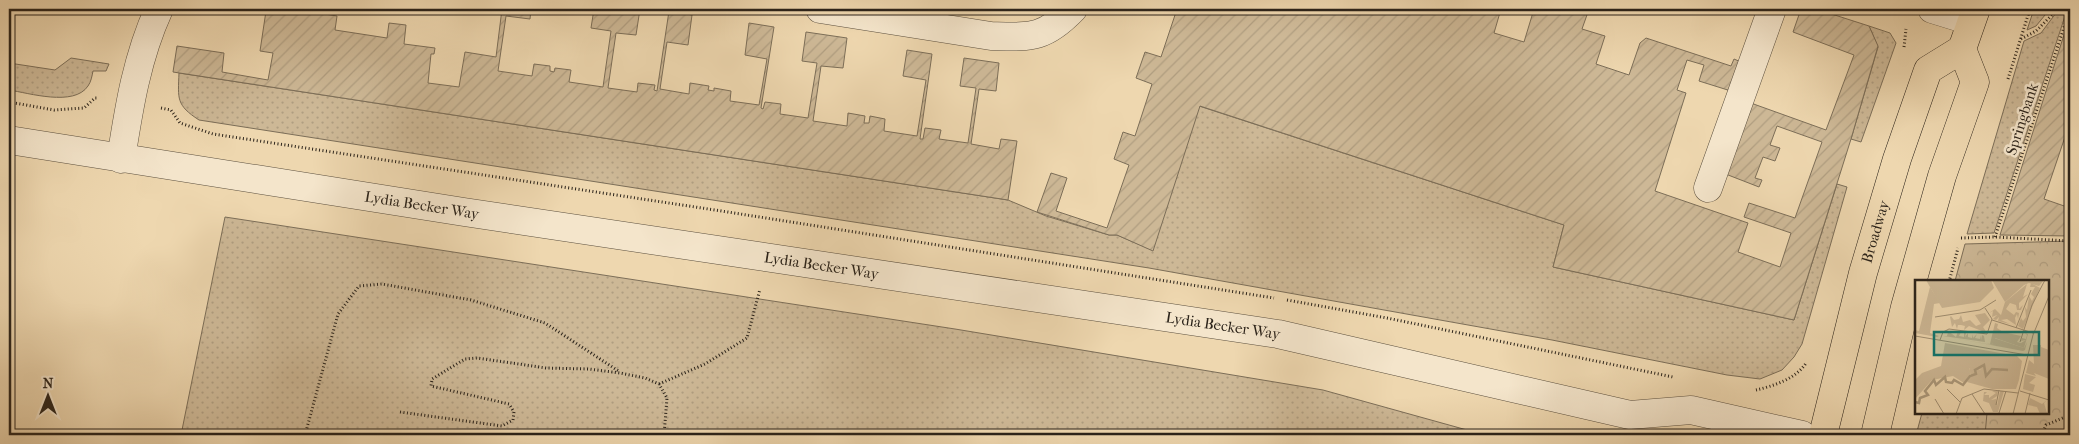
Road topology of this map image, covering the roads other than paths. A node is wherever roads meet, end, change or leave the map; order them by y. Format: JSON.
{"nodes":[{"id":1,"x":159,"y":9,"type":"edge"},
{"id":2,"x":820,"y":9,"type":"edge"},
{"id":3,"x":1073,"y":9,"type":"edge"},
{"id":4,"x":1772,"y":9,"type":"edge"},
{"id":5,"x":1932,"y":9,"type":"edge"},
{"id":6,"x":1974,"y":15,"type":"edge"},
{"id":7,"x":1962,"y":49,"type":"junction"},
{"id":8,"x":9,"y":140,"type":"edge"},
{"id":9,"x":121,"y":159,"type":"junction"},
{"id":10,"x":1708,"y":188,"type":"dead end"},
{"id":11,"x":1630,"y":414,"type":"junction"},
{"id":12,"x":1647,"y":435,"type":"edge"},
{"id":13,"x":1802,"y":435,"type":"edge"},
{"id":14,"x":1823,"y":435,"type":"edge"},
{"id":15,"x":1875,"y":435,"type":"edge"}],
"edges":[{"from":1,"to":9,"type":"street"},
{"from":2,"to":3,"type":"street"},
{"from":4,"to":10,"type":"street"},
{"from":5,"to":6,"type":"street"},
{"from":6,"to":7,"type":"highway"},
{"from":7,"to":14,"type":"highway","name":"Broadway"},
{"from":7,"to":15,"type":"highway"},
{"from":8,"to":9,"type":"street","name":"Lydia Becker Way"},
{"from":9,"to":11,"type":"street","name":"Lydia Becker Way"},
{"from":11,"to":12,"type":"street"},
{"from":11,"to":13,"type":"street","name":"Lydia Becker Way"}]}
